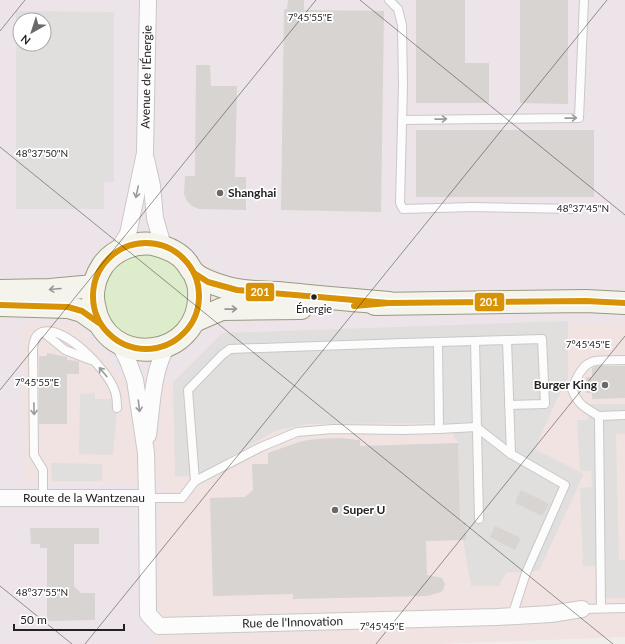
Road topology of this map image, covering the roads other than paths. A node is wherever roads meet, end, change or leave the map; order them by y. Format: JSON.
{"nodes":[{"id":1,"x":148,"y":0,"type":"edge"},
{"id":2,"x":389,"y":0,"type":"edge"},
{"id":3,"x":584,"y":0,"type":"edge"},
{"id":4,"x":402,"y":120,"type":"junction"},
{"id":5,"x":145,"y":154,"type":"junction"},
{"id":6,"x":576,"y":209,"type":"dead end"},
{"id":7,"x":163,"y":246,"type":"junction"},
{"id":8,"x":117,"y":252,"type":"junction"},
{"id":9,"x":194,"y":273,"type":"junction"},
{"id":10,"x":94,"y":286,"type":"junction"},
{"id":11,"x":0,"y":291,"type":"edge"},
{"id":12,"x":625,"y":295,"type":"edge"},
{"id":13,"x":586,"y":301,"type":"junction"},
{"id":14,"x":389,"y":303,"type":"junction"},
{"id":15,"x":625,"y":303,"type":"edge"},
{"id":16,"x":0,"y":305,"type":"edge"},
{"id":17,"x":194,"y":321,"type":"junction"},
{"id":18,"x":99,"y":323,"type":"junction"},
{"id":19,"x":43,"y":332,"type":"junction"},
{"id":20,"x":507,"y":340,"type":"junction"},
{"id":21,"x":475,"y":341,"type":"junction"},
{"id":22,"x":438,"y":342,"type":"junction"},
{"id":23,"x":119,"y":343,"type":"junction"},
{"id":24,"x":167,"y":346,"type":"junction"},
{"id":25,"x":625,"y":360,"type":"edge"},
{"id":26,"x":94,"y":361,"type":"junction"},
{"id":27,"x":509,"y":405,"type":"junction"},
{"id":28,"x":117,"y":408,"type":"dead end"},
{"id":29,"x":625,"y":415,"type":"edge"},
{"id":30,"x":599,"y":416,"type":"junction"},
{"id":31,"x":476,"y":427,"type":"junction"},
{"id":32,"x":439,"y":429,"type":"junction"},
{"id":33,"x":146,"y":453,"type":"junction"},
{"id":34,"x":510,"y":454,"type":"junction"},
{"id":35,"x":195,"y":481,"type":"junction"},
{"id":36,"x":0,"y":498,"type":"edge"},
{"id":37,"x":43,"y":498,"type":"junction"},
{"id":38,"x":147,"y":498,"type":"junction"},
{"id":39,"x":479,"y":519,"type":"dead end"},
{"id":40,"x":601,"y":608,"type":"junction"},
{"id":41,"x":625,"y":608,"type":"edge"},
{"id":42,"x":582,"y":609,"type":"joint"},
{"id":43,"x":512,"y":616,"type":"junction"}],
"edges":[{"from":1,"to":5,"type":"street","name":"Avenue de l'Énergie"},
{"from":2,"to":4,"type":"lane"},
{"from":4,"to":3,"type":"lane","one_way":true},
{"from":4,"to":6,"type":"lane"},
{"from":5,"to":7,"type":"street","name":"Avenue de l'Énergie"},
{"from":5,"to":8,"type":"street","name":"Avenue de l'Énergie","one_way":true},
{"from":7,"to":8,"type":"main road"},
{"from":7,"to":9,"type":"main road"},
{"from":8,"to":10,"type":"main road"},
{"from":9,"to":14,"type":"main road"},
{"from":9,"to":17,"type":"main road"},
{"from":10,"to":11,"type":"main road","one_way":true},
{"from":10,"to":18,"type":"main road"},
{"from":12,"to":13,"type":"main road"},
{"from":13,"to":14,"type":"main road"},
{"from":13,"to":15,"type":"main road"},
{"from":17,"to":14,"type":"main road","one_way":true},
{"from":16,"to":18,"type":"main road"},
{"from":17,"to":24,"type":"main road"},
{"from":18,"to":23,"type":"main road"},
{"from":19,"to":26,"type":"lane"},
{"from":19,"to":26,"type":"lane"},
{"from":19,"to":37,"type":"lane","one_way":true},
{"from":20,"to":21,"type":"lane"},
{"from":20,"to":27,"type":"lane"},
{"from":20,"to":27,"type":"lane"},
{"from":21,"to":22,"type":"lane"},
{"from":21,"to":31,"type":"lane"},
{"from":22,"to":32,"type":"lane"},
{"from":22,"to":35,"type":"lane"},
{"from":23,"to":24,"type":"main road"},
{"from":23,"to":33,"type":"street","name":"Route de la Wantzenau","one_way":true},
{"from":24,"to":33,"type":"street","name":"Route de la Wantzenau"},
{"from":25,"to":30,"type":"lane"},
{"from":28,"to":26,"type":"lane","one_way":true},
{"from":27,"to":34,"type":"lane"},
{"from":29,"to":30,"type":"lane"},
{"from":30,"to":40,"type":"lane"},
{"from":31,"to":32,"type":"lane"},
{"from":31,"to":34,"type":"lane"},
{"from":31,"to":39,"type":"lane"},
{"from":32,"to":35,"type":"lane"},
{"from":33,"to":38,"type":"street","name":"Route de la Wantzenau"},
{"from":34,"to":43,"type":"lane"},
{"from":35,"to":38,"type":"lane"},
{"from":36,"to":37,"type":"street","name":"Route de la Wantzenau"},
{"from":37,"to":38,"type":"street","name":"Route de la Wantzenau"},
{"from":38,"to":43,"type":"street","name":"Rue de l'Innovation"},
{"from":40,"to":41,"type":"lane"},
{"from":40,"to":42,"type":"lane"},
{"from":42,"to":43,"type":"street","name":"Rue de l'Innovation"}]}
